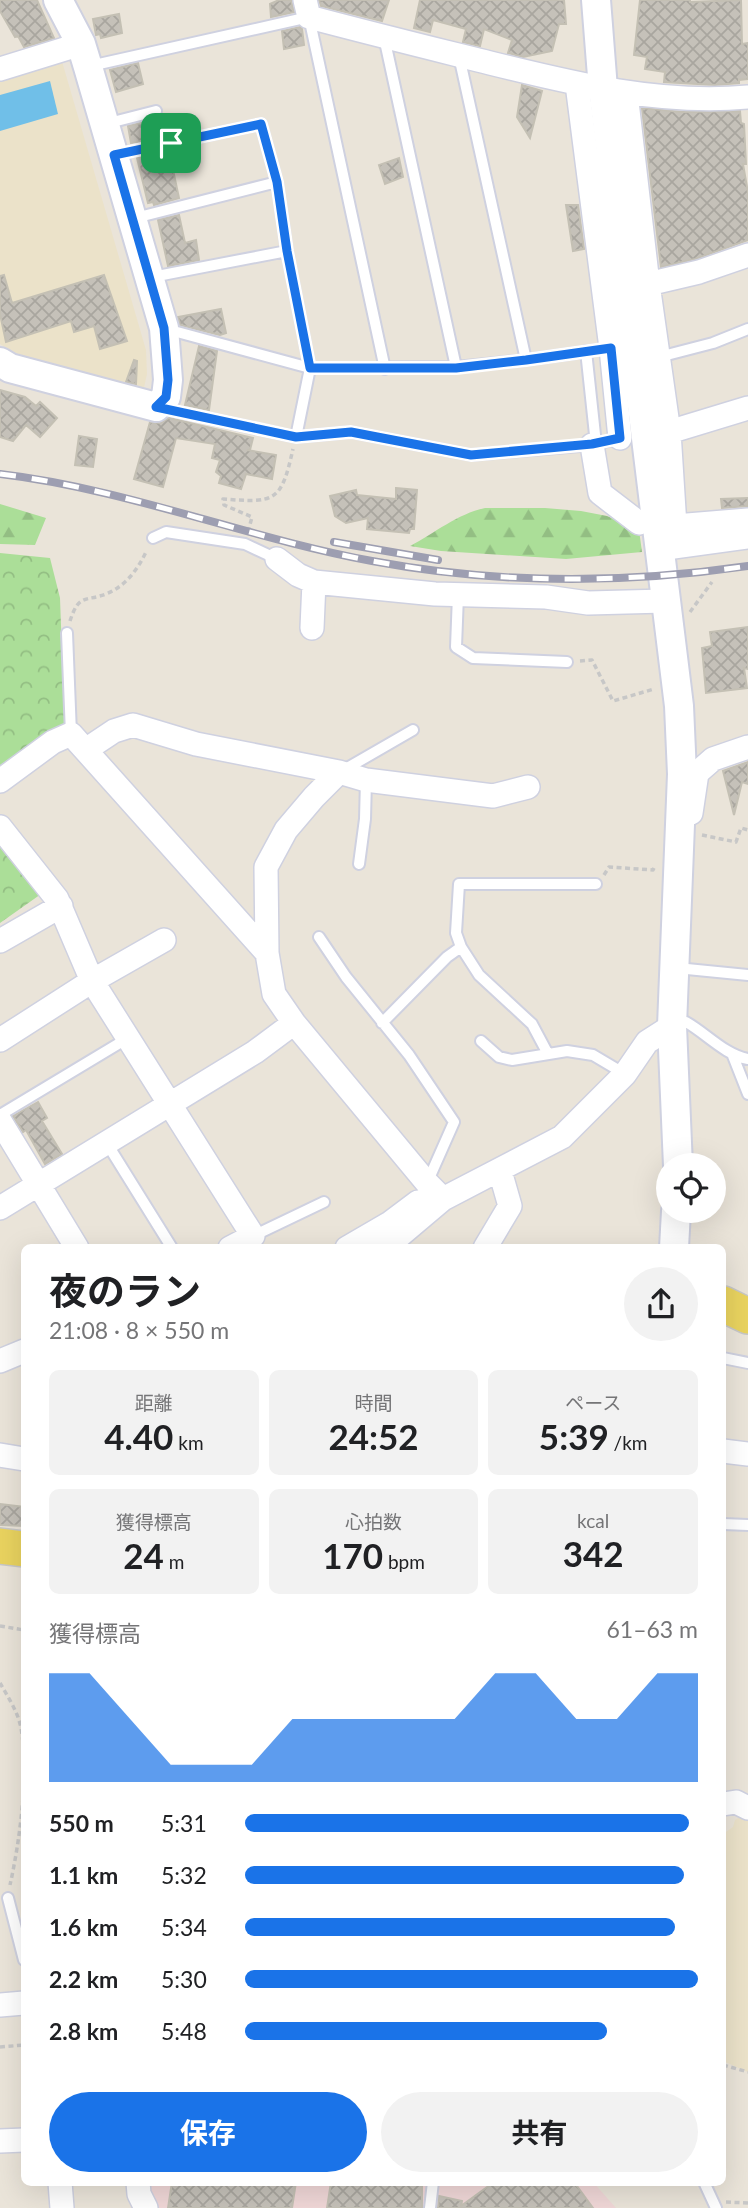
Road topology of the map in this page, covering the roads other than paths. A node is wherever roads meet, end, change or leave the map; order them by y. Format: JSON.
{"nodes":[{"id":1,"x":58,"y":0,"type":"edge"},
{"id":2,"x":596,"y":0,"type":"edge"},
{"id":3,"x":307,"y":8,"type":"edge"},
{"id":4,"x":384,"y":37,"type":"junction"},
{"id":5,"x":84,"y":55,"type":"junction"},
{"id":6,"x":459,"y":55,"type":"junction"},
{"id":7,"x":0,"y":69,"type":"edge"},
{"id":8,"x":602,"y":88,"type":"junction"},
{"id":9,"x":748,"y":100,"type":"edge"},
{"id":10,"x":156,"y":111,"type":"dead end"},
{"id":11,"x":105,"y":124,"type":"junction"},
{"id":12,"x":114,"y":155,"type":"junction"},
{"id":13,"x":277,"y":182,"type":"junction"},
{"id":14,"x":132,"y":218,"type":"junction"},
{"id":15,"x":287,"y":251,"type":"junction"},
{"id":16,"x":748,"y":255,"type":"edge"},
{"id":17,"x":149,"y":277,"type":"junction"},
{"id":18,"x":648,"y":284,"type":"junction"},
{"id":19,"x":164,"y":328,"type":"junction"},
{"id":20,"x":748,"y":329,"type":"edge"},
{"id":21,"x":611,"y":348,"type":"junction"},
{"id":22,"x":586,"y":351,"type":"junction"},
{"id":23,"x":659,"y":357,"type":"junction"},
{"id":24,"x":526,"y":360,"type":"junction"},
{"id":25,"x":0,"y":362,"type":"edge"},
{"id":26,"x":310,"y":368,"type":"junction"},
{"id":27,"x":456,"y":368,"type":"junction"},
{"id":28,"x":385,"y":369,"type":"junction"},
{"id":29,"x":156,"y":407,"type":"junction"},
{"id":30,"x":748,"y":408,"type":"edge"},
{"id":31,"x":669,"y":432,"type":"junction"},
{"id":32,"x":296,"y":437,"type":"junction"},
{"id":33,"x":620,"y":438,"type":"joint"},
{"id":34,"x":594,"y":444,"type":"junction"},
{"id":35,"x":748,"y":520,"type":"edge"},
{"id":36,"x":639,"y":523,"type":"dead end"},
{"id":37,"x":748,"y":537,"type":"edge"},
{"id":38,"x":152,"y":538,"type":"road end"},
{"id":39,"x":659,"y":549,"type":"junction"},
{"id":40,"x":277,"y":559,"type":"joint"},
{"id":41,"x":314,"y":582,"type":"junction"},
{"id":42,"x":458,"y":595,"type":"junction"},
{"id":43,"x":665,"y":601,"type":"junction"},
{"id":44,"x":312,"y":628,"type":"dead end"},
{"id":45,"x":67,"y":633,"type":"road end"},
{"id":46,"x":573,"y":662,"type":"road end"},
{"id":47,"x":413,"y":730,"type":"dead end"},
{"id":48,"x":79,"y":742,"type":"junction"},
{"id":49,"x":748,"y":747,"type":"edge"},
{"id":50,"x":339,"y":772,"type":"junction"},
{"id":51,"x":366,"y":780,"type":"junction"},
{"id":52,"x":0,"y":781,"type":"edge"},
{"id":53,"x":528,"y":787,"type":"dead end"},
{"id":54,"x":0,"y":827,"type":"edge"},
{"id":55,"x":359,"y":864,"type":"dead end"},
{"id":56,"x":596,"y":884,"type":"road end"},
{"id":57,"x":61,"y":906,"type":"junction"},
{"id":58,"x":319,"y":937,"type":"dead end"},
{"id":59,"x":164,"y":940,"type":"dead end"},
{"id":60,"x":0,"y":941,"type":"edge"},
{"id":61,"x":461,"y":947,"type":"junction"},
{"id":62,"x":267,"y":953,"type":"junction"},
{"id":63,"x":687,"y":969,"type":"junction"},
{"id":64,"x":748,"y":975,"type":"edge"},
{"id":65,"x":92,"y":981,"type":"junction"},
{"id":66,"x":294,"y":1023,"type":"junction"},
{"id":67,"x":382,"y":1023,"type":"junction"},
{"id":68,"x":679,"y":1024,"type":"junction"},
{"id":69,"x":128,"y":1038,"type":"junction"},
{"id":70,"x":0,"y":1040,"type":"edge"},
{"id":71,"x":481,"y":1041,"type":"dead end"},
{"id":72,"x":548,"y":1054,"type":"junction"},
{"id":73,"x":733,"y":1056,"type":"junction"},
{"id":74,"x":748,"y":1059,"type":"edge"},
{"id":75,"x":625,"y":1074,"type":"junction"},
{"id":76,"x":748,"y":1094,"type":"edge"},
{"id":77,"x":169,"y":1103,"type":"junction"},
{"id":78,"x":0,"y":1118,"type":"edge"},
{"id":79,"x":106,"y":1142,"type":"junction"},
{"id":80,"x":678,"y":1153,"type":"edge"},
{"id":81,"x":500,"y":1171,"type":"junction"},
{"id":82,"x":38,"y":1184,"type":"junction"},
{"id":83,"x":435,"y":1191,"type":"junction"},
{"id":84,"x":324,"y":1202,"type":"dead end"},
{"id":85,"x":0,"y":1208,"type":"edge"},
{"id":86,"x":675,"y":1223,"type":"edge"},
{"id":87,"x":253,"y":1236,"type":"junction"},
{"id":88,"x":75,"y":1244,"type":"edge"},
{"id":89,"x":170,"y":1244,"type":"edge"},
{"id":90,"x":238,"y":1244,"type":"edge"},
{"id":91,"x":354,"y":1244,"type":"edge"},
{"id":92,"x":389,"y":1244,"type":"edge"},
{"id":93,"x":487,"y":1244,"type":"edge"},
{"id":94,"x":674,"y":1244,"type":"edge"},
{"id":95,"x":726,"y":1305,"type":"edge"},
{"id":96,"x":748,"y":1316,"type":"edge"},
{"id":97,"x":21,"y":1352,"type":"edge"},
{"id":98,"x":726,"y":1359,"type":"edge"},
{"id":99,"x":0,"y":1361,"type":"edge"},
{"id":100,"x":748,"y":1363,"type":"edge"},
{"id":101,"x":726,"y":1451,"type":"edge"},
{"id":102,"x":748,"y":1454,"type":"edge"},
{"id":103,"x":0,"y":1455,"type":"edge"},
{"id":104,"x":21,"y":1458,"type":"edge"},
{"id":105,"x":726,"y":1524,"type":"edge"},
{"id":106,"x":748,"y":1525,"type":"edge"},
{"id":107,"x":0,"y":1546,"type":"edge"},
{"id":108,"x":21,"y":1549,"type":"edge"},
{"id":109,"x":726,"y":1804,"type":"edge"},
{"id":110,"x":748,"y":1808,"type":"edge"},
{"id":111,"x":8,"y":1898,"type":"road end"},
{"id":112,"x":21,"y":1948,"type":"edge"},
{"id":113,"x":21,"y":2003,"type":"edge"},
{"id":114,"x":0,"y":2006,"type":"edge"},
{"id":115,"x":21,"y":2140,"type":"edge"},
{"id":116,"x":0,"y":2141,"type":"edge"},
{"id":117,"x":60,"y":2186,"type":"edge"},
{"id":118,"x":138,"y":2186,"type":"edge"},
{"id":119,"x":433,"y":2186,"type":"edge"},
{"id":120,"x":706,"y":2186,"type":"edge"},
{"id":121,"x":62,"y":2208,"type":"edge"},
{"id":122,"x":146,"y":2208,"type":"edge"},
{"id":123,"x":430,"y":2208,"type":"edge"},
{"id":124,"x":716,"y":2208,"type":"edge"}],
"edges":[{"from":1,"to":5,"type":"street"},
{"from":2,"to":8,"type":"street"},
{"from":3,"to":4,"type":"street"},
{"from":3,"to":5,"type":"lane"},
{"from":3,"to":28,"type":"lane"},
{"from":4,"to":6,"type":"street"},
{"from":4,"to":27,"type":"lane"},
{"from":5,"to":7,"type":"street"},
{"from":5,"to":11,"type":"street"},
{"from":6,"to":8,"type":"street"},
{"from":6,"to":24,"type":"lane"},
{"from":8,"to":9,"type":"street"},
{"from":8,"to":18,"type":"street"},
{"from":8,"to":21,"type":"street"},
{"from":8,"to":39,"type":"street"},
{"from":10,"to":11,"type":"lane"},
{"from":11,"to":12,"type":"street"},
{"from":12,"to":13,"type":"lane"},
{"from":12,"to":14,"type":"street"},
{"from":13,"to":14,"type":"lane"},
{"from":13,"to":15,"type":"lane"},
{"from":14,"to":17,"type":"street"},
{"from":15,"to":17,"type":"lane"},
{"from":15,"to":26,"type":"lane"},
{"from":16,"to":18,"type":"street"},
{"from":17,"to":19,"type":"street"},
{"from":18,"to":23,"type":"street"},
{"from":19,"to":26,"type":"lane"},
{"from":19,"to":29,"type":"street"},
{"from":20,"to":23,"type":"lane"},
{"from":21,"to":22,"type":"lane"},
{"from":21,"to":33,"type":"street"},
{"from":22,"to":24,"type":"lane"},
{"from":22,"to":34,"type":"lane"},
{"from":23,"to":31,"type":"street"},
{"from":24,"to":27,"type":"lane"},
{"from":25,"to":29,"type":"street"},
{"from":26,"to":28,"type":"lane"},
{"from":26,"to":32,"type":"lane"},
{"from":27,"to":28,"type":"lane"},
{"from":29,"to":32,"type":"lane"},
{"from":30,"to":31,"type":"street"},
{"from":31,"to":35,"type":"street"},
{"from":32,"to":34,"type":"lane"},
{"from":33,"to":34,"type":"lane"},
{"from":34,"to":36,"type":"street"},
{"from":37,"to":39,"type":"street"},
{"from":38,"to":40,"type":"lane"},
{"from":39,"to":43,"type":"street"},
{"from":40,"to":41,"type":"street"},
{"from":41,"to":42,"type":"street"},
{"from":41,"to":44,"type":"street"},
{"from":42,"to":43,"type":"street"},
{"from":42,"to":46,"type":"lane"},
{"from":43,"to":68,"type":"street"},
{"from":45,"to":48,"type":"lane"},
{"from":47,"to":50,"type":"lane"},
{"from":48,"to":50,"type":"street"},
{"from":48,"to":52,"type":"street"},
{"from":48,"to":62,"type":"street"},
{"from":49,"to":63,"type":"street"},
{"from":50,"to":51,"type":"street"},
{"from":50,"to":62,"type":"street"},
{"from":51,"to":53,"type":"street"},
{"from":51,"to":55,"type":"lane"},
{"from":54,"to":57,"type":"street"},
{"from":56,"to":61,"type":"lane"},
{"from":57,"to":60,"type":"street"},
{"from":57,"to":65,"type":"street"},
{"from":58,"to":67,"type":"lane"},
{"from":59,"to":65,"type":"street"},
{"from":61,"to":67,"type":"lane"},
{"from":61,"to":72,"type":"lane"},
{"from":62,"to":66,"type":"street"},
{"from":63,"to":64,"type":"lane"},
{"from":63,"to":68,"type":"street"},
{"from":65,"to":69,"type":"street"},
{"from":65,"to":70,"type":"street"},
{"from":66,"to":77,"type":"street"},
{"from":66,"to":83,"type":"street"},
{"from":67,"to":83,"type":"lane"},
{"from":68,"to":73,"type":"lane"},
{"from":68,"to":75,"type":"street"},
{"from":68,"to":80,"type":"street"},
{"from":69,"to":77,"type":"street"},
{"from":69,"to":78,"type":"lane"},
{"from":71,"to":72,"type":"lane"},
{"from":72,"to":75,"type":"lane"},
{"from":73,"to":74,"type":"lane"},
{"from":73,"to":76,"type":"lane"},
{"from":75,"to":81,"type":"street"},
{"from":77,"to":79,"type":"street"},
{"from":77,"to":87,"type":"street"},
{"from":78,"to":82,"type":"street"},
{"from":79,"to":82,"type":"street"},
{"from":79,"to":89,"type":"lane"},
{"from":81,"to":83,"type":"street"},
{"from":81,"to":93,"type":"street"},
{"from":82,"to":85,"type":"street"},
{"from":82,"to":88,"type":"street"},
{"from":83,"to":91,"type":"street"},
{"from":83,"to":92,"type":"street"},
{"from":84,"to":87,"type":"lane"},
{"from":86,"to":94,"type":"street"},
{"from":87,"to":90,"type":"street"},
{"from":95,"to":96,"type":"main road"},
{"from":97,"to":99,"type":"street"},
{"from":98,"to":100,"type":"lane"},
{"from":101,"to":102,"type":"street"},
{"from":103,"to":104,"type":"street"},
{"from":105,"to":106,"type":"lane"},
{"from":107,"to":108,"type":"main road"},
{"from":109,"to":110,"type":"street"},
{"from":111,"to":112,"type":"lane"},
{"from":113,"to":114,"type":"street"},
{"from":115,"to":116,"type":"street"},
{"from":117,"to":121,"type":"street"},
{"from":118,"to":122,"type":"street"},
{"from":119,"to":123,"type":"lane"},
{"from":120,"to":124,"type":"lane"}]}
